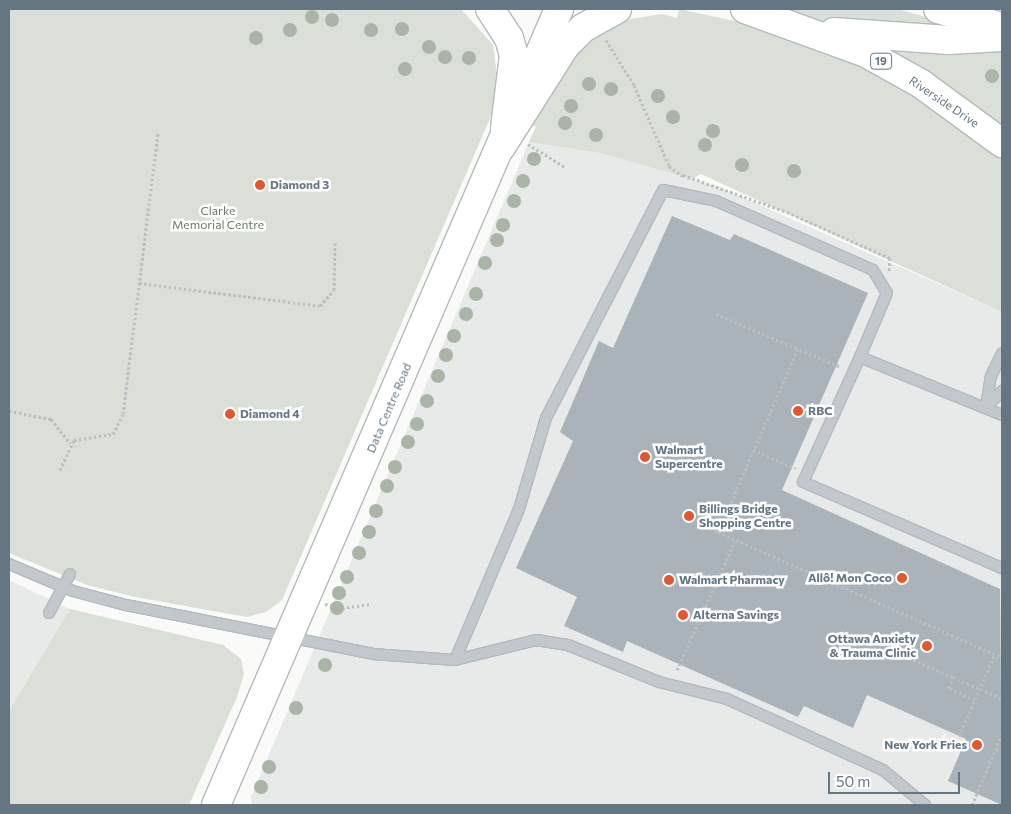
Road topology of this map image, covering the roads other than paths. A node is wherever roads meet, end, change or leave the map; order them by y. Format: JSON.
{"nodes":[{"id":1,"x":490,"y":9,"type":"edge"},
{"id":2,"x":559,"y":9,"type":"edge"},
{"id":3,"x":617,"y":9,"type":"edge"},
{"id":4,"x":745,"y":9,"type":"edge"},
{"id":5,"x":938,"y":9,"type":"edge"},
{"id":6,"x":1002,"y":27,"type":"edge"},
{"id":7,"x":812,"y":30,"type":"junction"},
{"id":8,"x":1002,"y":37,"type":"edge"},
{"id":9,"x":504,"y":140,"type":"junction"},
{"id":10,"x":1002,"y":143,"type":"edge"},
{"id":11,"x":1002,"y":353,"type":"edge"},
{"id":12,"x":860,"y":357,"type":"junction"},
{"id":13,"x":1002,"y":391,"type":"edge"},
{"id":14,"x":986,"y":407,"type":"junction"},
{"id":15,"x":1002,"y":415,"type":"edge"},
{"id":16,"x":9,"y":564,"type":"edge"},
{"id":17,"x":1002,"y":568,"type":"edge"},
{"id":18,"x":70,"y":574,"type":"dead end"},
{"id":19,"x":63,"y":587,"type":"junction"},
{"id":20,"x":49,"y":613,"type":"dead end"},
{"id":21,"x":290,"y":640,"type":"junction"},
{"id":22,"x":455,"y":660,"type":"junction"},
{"id":23,"x":216,"y":805,"type":"edge"},
{"id":24,"x":925,"y":805,"type":"edge"}],
"edges":[{"from":1,"to":9,"type":"main road"},
{"from":2,"to":9,"type":"main road","name":"Data Centre Road"},
{"from":3,"to":9,"type":"main road"},
{"from":4,"to":7,"type":"main road","name":"Riverside Drive","number":"19"},
{"from":5,"to":6,"type":"main road"},
{"from":7,"to":8,"type":"main road"},
{"from":7,"to":10,"type":"main road","name":"Riverside Drive","number":"19"},
{"from":9,"to":21,"type":"main road","name":"Data Centre Road"},
{"from":11,"to":14,"type":"lane"},
{"from":12,"to":14,"type":"lane"},
{"from":12,"to":17,"type":"lane"},
{"from":12,"to":22,"type":"lane"},
{"from":13,"to":14,"type":"lane"},
{"from":14,"to":15,"type":"lane"},
{"from":16,"to":19,"type":"lane"},
{"from":18,"to":19,"type":"lane"},
{"from":19,"to":20,"type":"lane"},
{"from":19,"to":21,"type":"lane"},
{"from":21,"to":22,"type":"lane"},
{"from":21,"to":23,"type":"main road","name":"Data Centre Road"},
{"from":22,"to":24,"type":"lane"}]}
